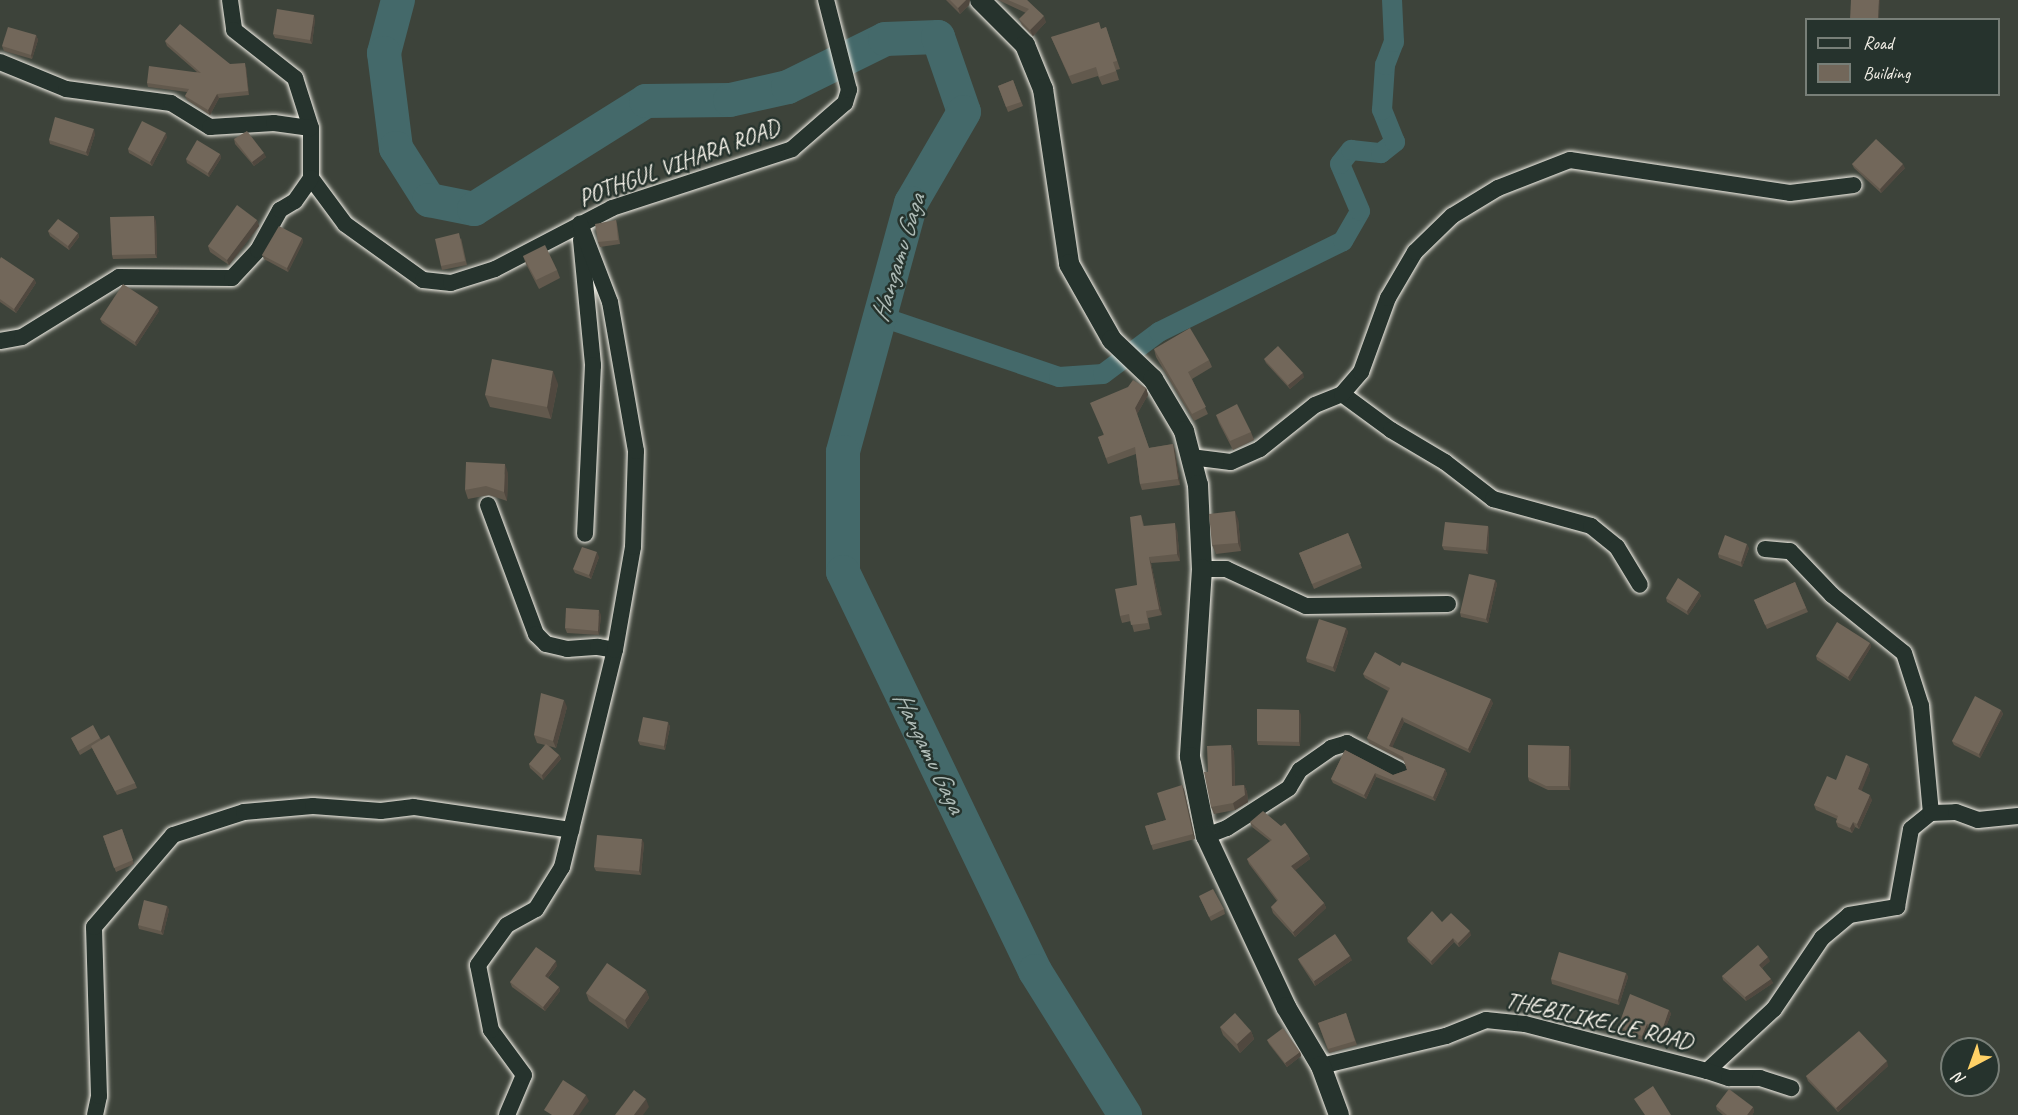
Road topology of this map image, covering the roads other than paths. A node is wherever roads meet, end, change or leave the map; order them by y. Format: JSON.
{"nodes":[{"id":1,"x":230,"y":0,"type":"edge"},
{"id":2,"x":826,"y":0,"type":"edge"},
{"id":3,"x":980,"y":0,"type":"edge"},
{"id":4,"x":0,"y":62,"type":"edge"},
{"id":5,"x":311,"y":128,"type":"junction"},
{"id":6,"x":311,"y":178,"type":"junction"},
{"id":7,"x":1854,"y":185,"type":"dead end"},
{"id":8,"x":580,"y":224,"type":"junction"},
{"id":9,"x":0,"y":341,"type":"edge"},
{"id":10,"x":1342,"y":393,"type":"junction"},
{"id":11,"x":1191,"y":457,"type":"junction"},
{"id":12,"x":488,"y":505,"type":"dead end"},
{"id":13,"x":585,"y":534,"type":"dead end"},
{"id":14,"x":1765,"y":549,"type":"dead end"},
{"id":15,"x":1202,"y":569,"type":"junction"},
{"id":16,"x":1640,"y":585,"type":"dead end"},
{"id":17,"x":1448,"y":604,"type":"dead end"},
{"id":18,"x":615,"y":650,"type":"junction"},
{"id":19,"x":1399,"y":770,"type":"edge"},
{"id":20,"x":1931,"y":813,"type":"junction"},
{"id":21,"x":2018,"y":816,"type":"edge"},
{"id":22,"x":571,"y":830,"type":"junction"},
{"id":23,"x":1206,"y":836,"type":"junction"},
{"id":24,"x":1321,"y":1066,"type":"junction"},
{"id":25,"x":1707,"y":1071,"type":"junction"},
{"id":26,"x":1791,"y":1088,"type":"dead end"},
{"id":27,"x":94,"y":1115,"type":"edge"},
{"id":28,"x":507,"y":1115,"type":"edge"},
{"id":29,"x":1339,"y":1115,"type":"edge"}],
"edges":[{"from":1,"to":5,"type":"street"},
{"from":2,"to":8,"type":"street","name":"POTHGUL VIHARA ROAD"},
{"from":3,"to":11,"type":"street"},
{"from":4,"to":5,"type":"street"},
{"from":5,"to":6,"type":"street"},
{"from":6,"to":8,"type":"street","name":"POTHGUL VIHARA ROAD"},
{"from":6,"to":9,"type":"street"},
{"from":7,"to":10,"type":"street"},
{"from":8,"to":13,"type":"street"},
{"from":8,"to":18,"type":"street"},
{"from":10,"to":11,"type":"street"},
{"from":10,"to":16,"type":"street"},
{"from":11,"to":15,"type":"street"},
{"from":12,"to":18,"type":"street"},
{"from":14,"to":20,"type":"street"},
{"from":15,"to":17,"type":"street"},
{"from":15,"to":23,"type":"street"},
{"from":18,"to":22,"type":"street"},
{"from":19,"to":23,"type":"street"},
{"from":20,"to":21,"type":"street"},
{"from":20,"to":25,"type":"street","name":"THEBILIKELLE ROAD"},
{"from":22,"to":27,"type":"street"},
{"from":22,"to":28,"type":"street"},
{"from":23,"to":24,"type":"street"},
{"from":24,"to":25,"type":"street","name":"THEBILIKELLE ROAD"},
{"from":24,"to":29,"type":"street"},
{"from":25,"to":26,"type":"street"}]}
